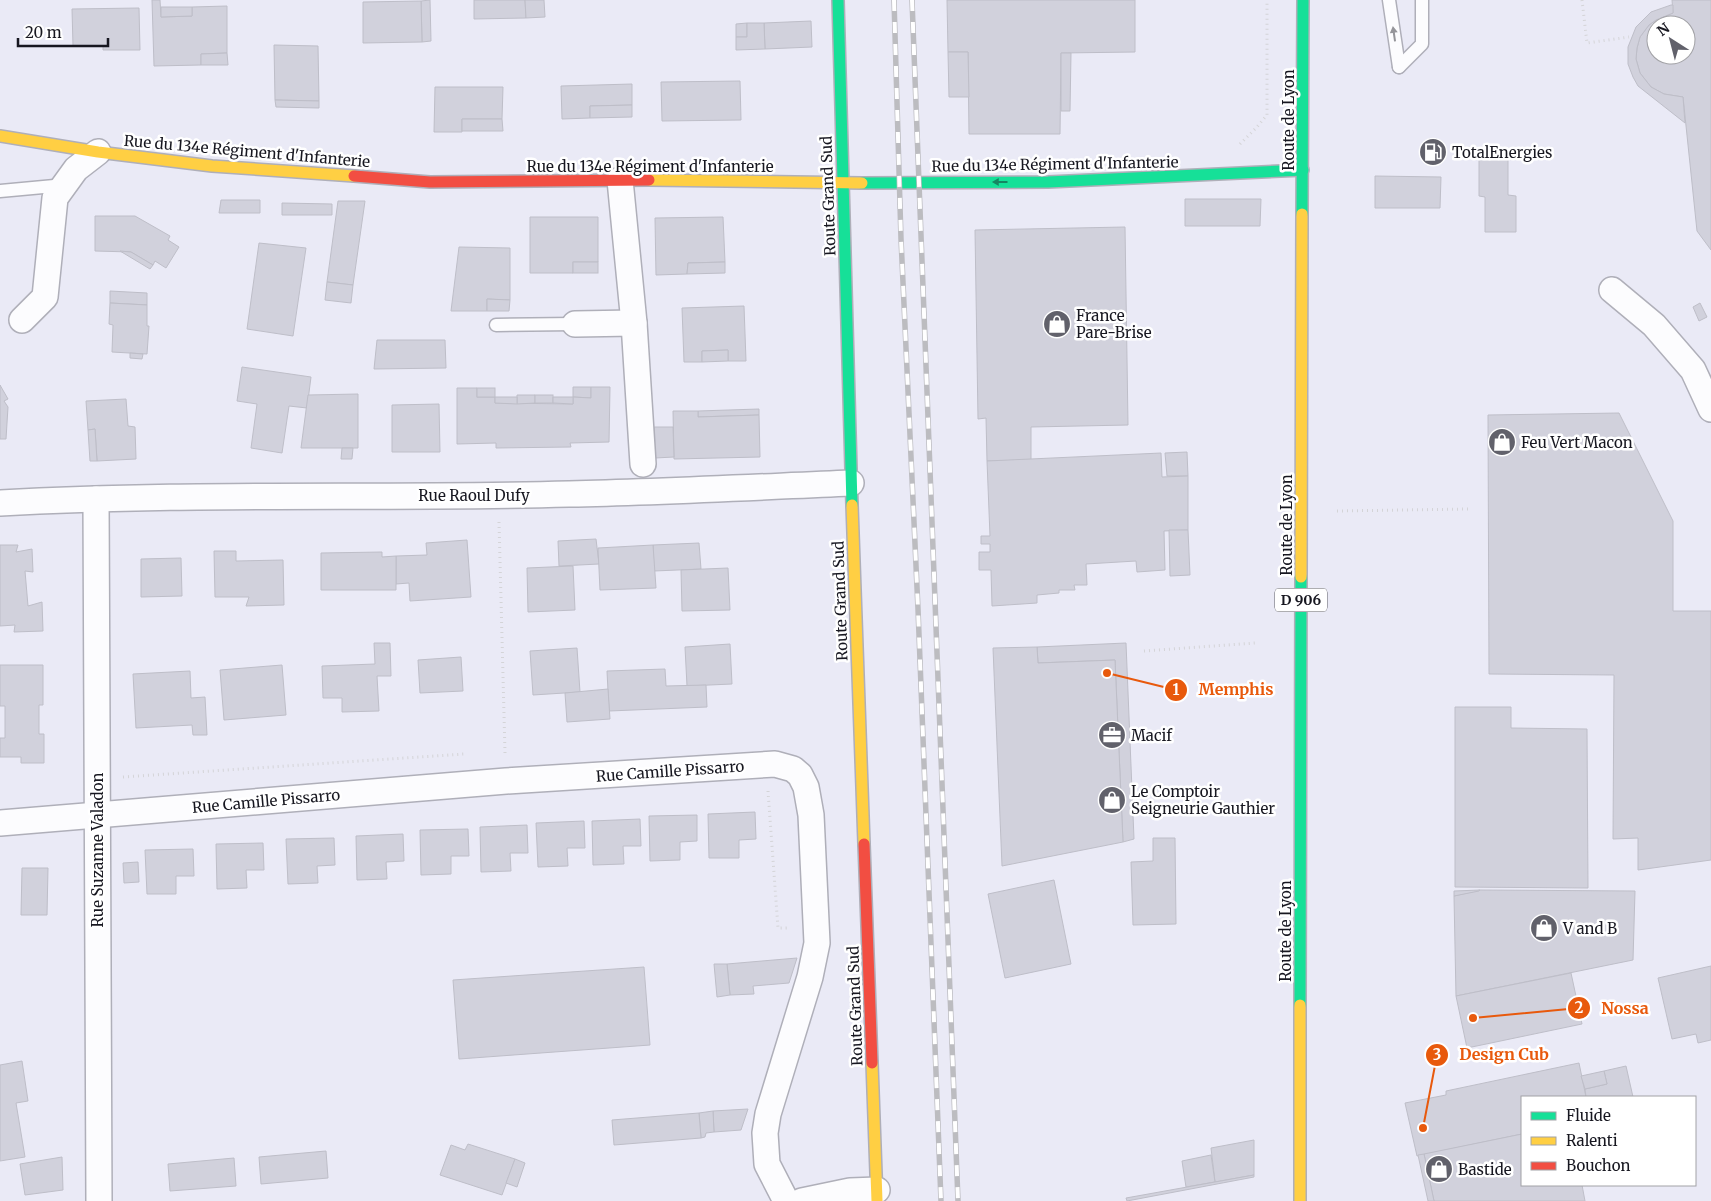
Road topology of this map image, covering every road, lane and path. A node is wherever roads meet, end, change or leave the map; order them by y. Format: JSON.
{"nodes":[{"id":1,"x":838,"y":0,"type":"edge"},
{"id":2,"x":1267,"y":0,"type":"edge"},
{"id":3,"x":1303,"y":0,"type":"edge"},
{"id":4,"x":1389,"y":0,"type":"edge"},
{"id":5,"x":1422,"y":0,"type":"edge"},
{"id":6,"x":1582,"y":0,"type":"edge"},
{"id":7,"x":1629,"y":37,"type":"dead end"},
{"id":8,"x":0,"y":136,"type":"edge"},
{"id":9,"x":98,"y":152,"type":"junction"},
{"id":10,"x":1303,"y":170,"type":"junction"},
{"id":11,"x":1204,"y":175,"type":"junction"},
{"id":12,"x":620,"y":180,"type":"junction"},
{"id":13,"x":842,"y":183,"type":"junction"},
{"id":14,"x":65,"y":185,"type":"junction"},
{"id":15,"x":0,"y":191,"type":"edge"},
{"id":16,"x":1612,"y":290,"type":"dead end"},
{"id":17,"x":22,"y":320,"type":"dead end"},
{"id":18,"x":634,"y":323,"type":"junction"},
{"id":19,"x":575,"y":324,"type":"joint"},
{"id":20,"x":496,"y":325,"type":"dead end"},
{"id":21,"x":1711,"y":409,"type":"edge"},
{"id":22,"x":643,"y":464,"type":"dead end"},
{"id":23,"x":851,"y":483,"type":"junction"},
{"id":24,"x":498,"y":495,"type":"junction"},
{"id":25,"x":96,"y":499,"type":"junction"},
{"id":26,"x":0,"y":503,"type":"edge"},
{"id":27,"x":1469,"y":509,"type":"dead end"},
{"id":28,"x":1337,"y":511,"type":"dead end"},
{"id":29,"x":1255,"y":643,"type":"dead end"},
{"id":30,"x":1144,"y":651,"type":"dead end"},
{"id":31,"x":506,"y":781,"type":"junction"},
{"id":32,"x":98,"y":814,"type":"junction"},
{"id":33,"x":0,"y":823,"type":"edge"},
{"id":34,"x":877,"y":1196,"type":"edge"},
{"id":35,"x":99,"y":1201,"type":"edge"},
{"id":36,"x":786,"y":1201,"type":"edge"},
{"id":37,"x":802,"y":1201,"type":"edge"},
{"id":38,"x":1300,"y":1201,"type":"edge"}],
"edges":[{"from":1,"to":13,"type":"main road","name":"Route Grand Sud"},
{"from":2,"to":11,"type":"path"},
{"from":3,"to":10,"type":"main road","name":"Route de Lyon","number":"D 906"},
{"from":5,"to":4,"type":"lane","one_way":true},
{"from":6,"to":7,"type":"path"},
{"from":8,"to":9,"type":"main road","name":"Rue du 134e Régiment d'Infanterie"},
{"from":9,"to":12,"type":"main road","name":"Rue du 134e Régiment d'Infanterie"},
{"from":9,"to":14,"type":"street"},
{"from":10,"to":11,"type":"main road","name":"Rue du 134e Régiment d'Infanterie"},
{"from":10,"to":38,"type":"main road","name":"Route de Lyon","number":"D 906"},
{"from":11,"to":13,"type":"main road","name":"Rue du 134e Régiment d'Infanterie","one_way":true},
{"from":12,"to":13,"type":"main road","name":"Rue du 134e Régiment d'Infanterie"},
{"from":12,"to":18,"type":"street"},
{"from":13,"to":23,"type":"main road","name":"Route Grand Sud"},
{"from":14,"to":15,"type":"lane"},
{"from":14,"to":17,"type":"street"},
{"from":16,"to":21,"type":"street"},
{"from":18,"to":19,"type":"street"},
{"from":18,"to":22,"type":"street"},
{"from":19,"to":20,"type":"lane"},
{"from":23,"to":24,"type":"street","name":"Rue Raoul Dufy"},
{"from":23,"to":34,"type":"main road","name":"Route Grand Sud"},
{"from":24,"to":25,"type":"street","name":"Rue Raoul Dufy"},
{"from":24,"to":31,"type":"path"},
{"from":25,"to":26,"type":"street","name":"Rue Raoul Dufy"},
{"from":25,"to":32,"type":"street","name":"Rue Suzanne Valadon"},
{"from":27,"to":28,"type":"path"},
{"from":29,"to":30,"type":"path"},
{"from":31,"to":32,"type":"street","name":"Rue Camille Pissarro"},
{"from":31,"to":36,"type":"street","name":"Rue Camille Pissarro"},
{"from":32,"to":33,"type":"street","name":"Rue Camille Pissarro"},
{"from":32,"to":35,"type":"street","name":"Rue Suzanne Valadon"},
{"from":34,"to":37,"type":"street"}]}
